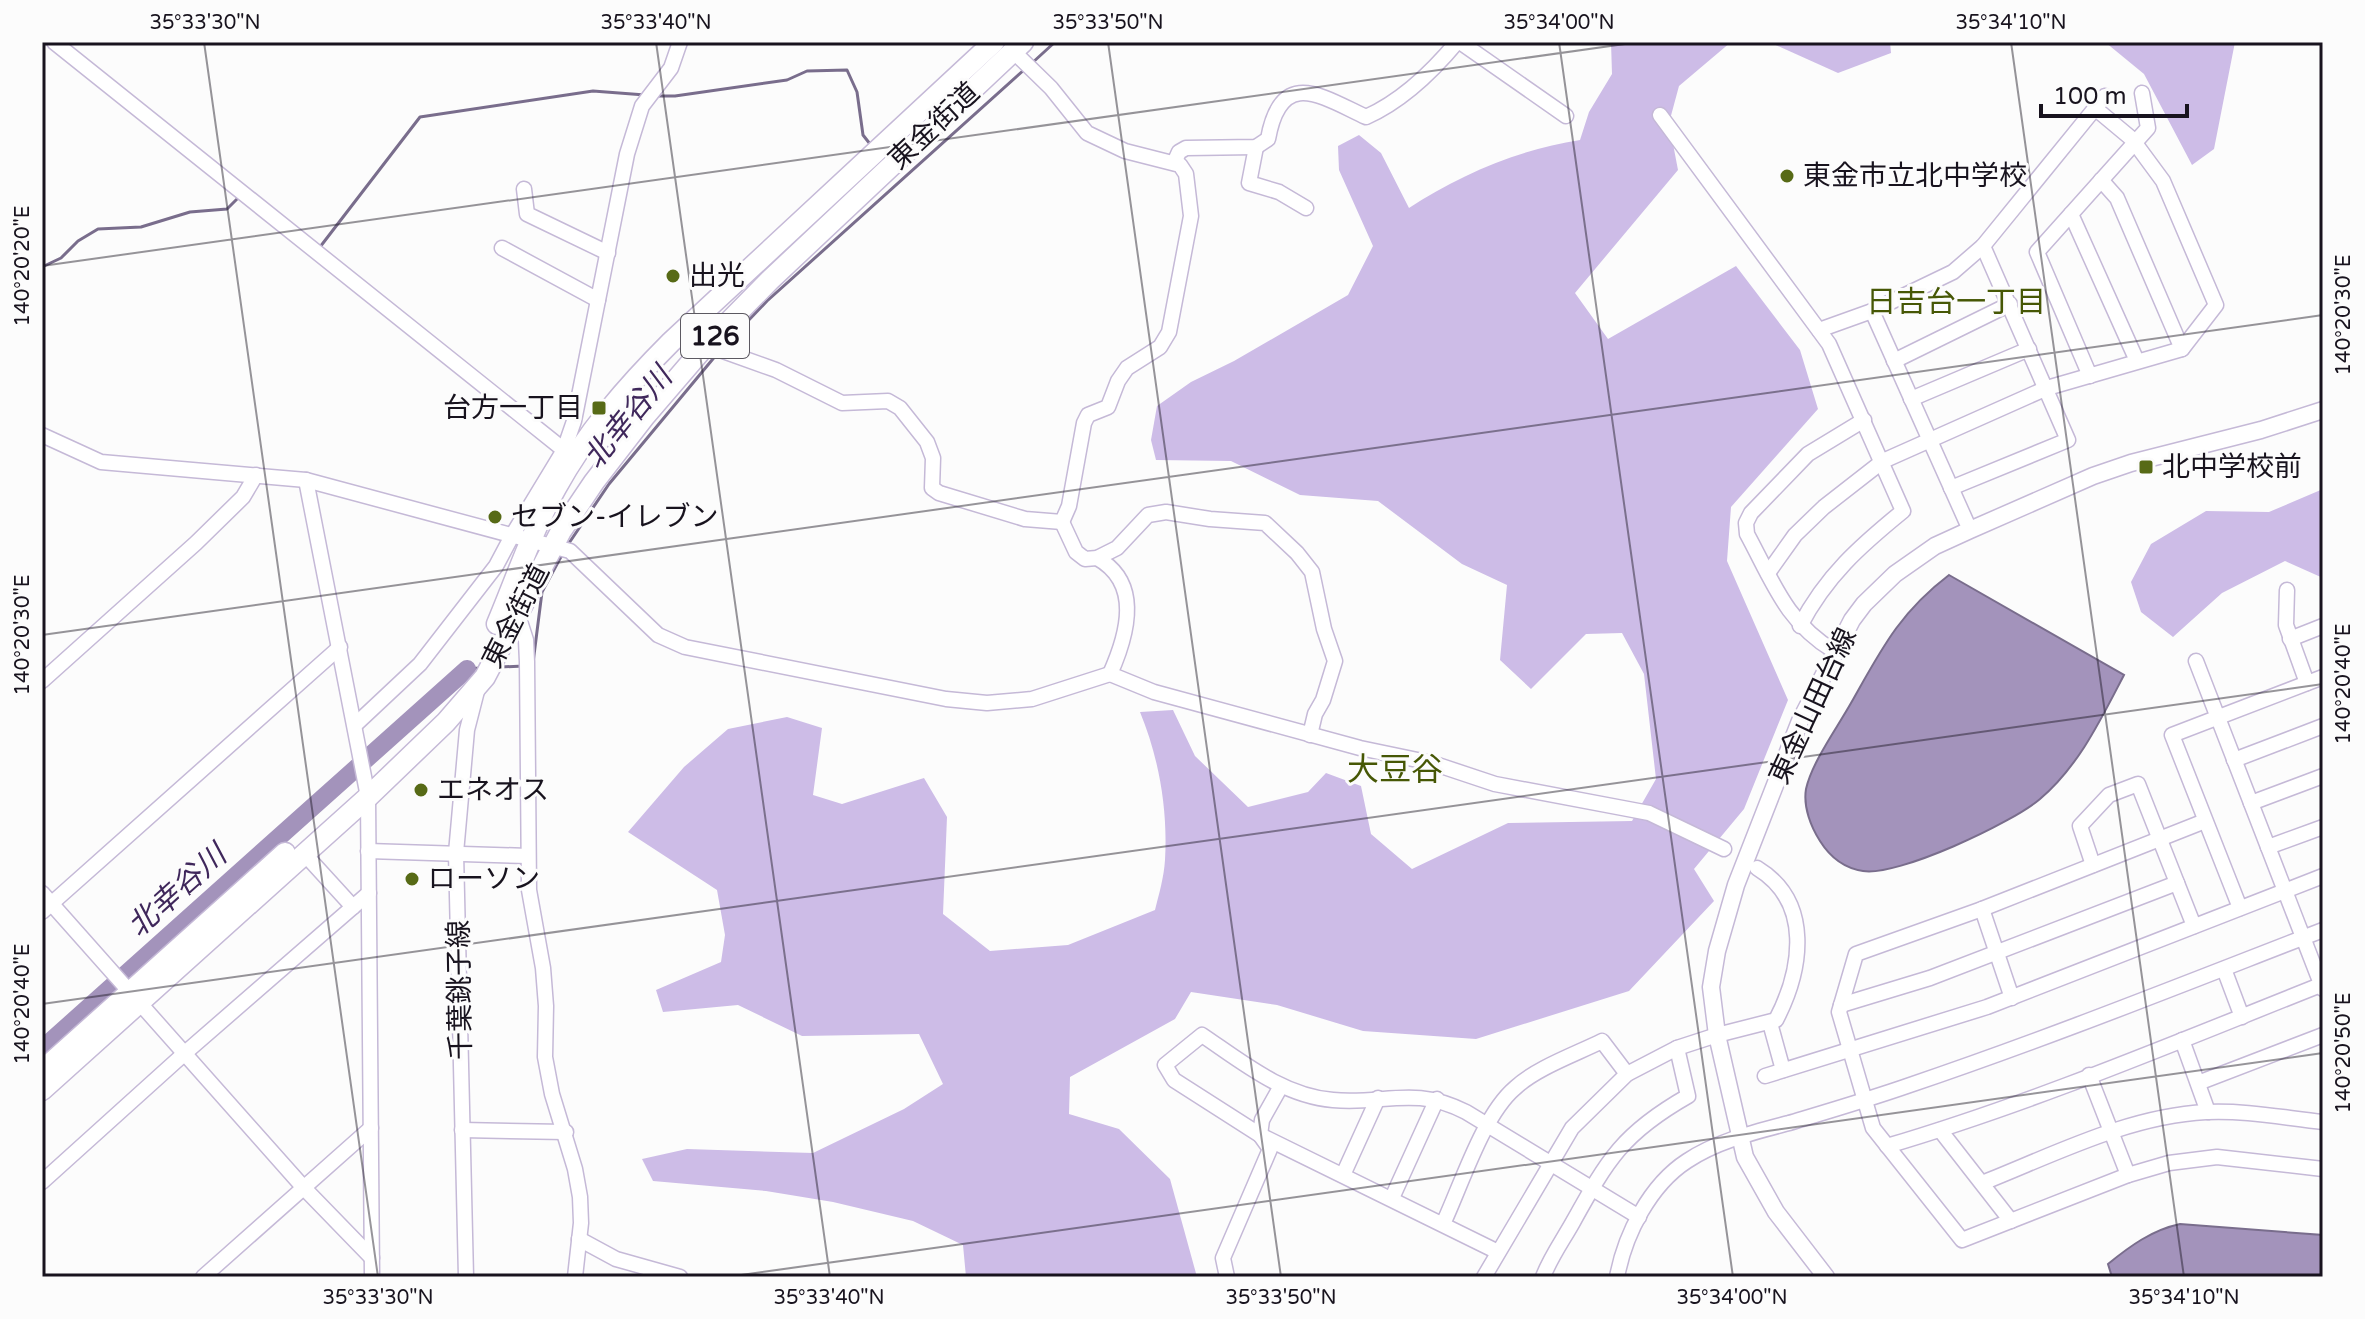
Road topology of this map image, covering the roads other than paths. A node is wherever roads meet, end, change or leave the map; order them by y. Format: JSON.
{"nodes":[{"id":1,"x":54,"y":42,"type":"edge"},
{"id":2,"x":680,"y":42,"type":"edge"},
{"id":3,"x":1458,"y":42,"type":"edge"},
{"id":4,"x":1008,"y":44,"type":"edge"},
{"id":5,"x":2142,"y":93,"type":"dead end"},
{"id":6,"x":1660,"y":115,"type":"dead end"},
{"id":7,"x":1566,"y":116,"type":"dead end"},
{"id":8,"x":2134,"y":143,"type":"junction"},
{"id":9,"x":1256,"y":147,"type":"junction"},
{"id":10,"x":1174,"y":163,"type":"junction"},
{"id":11,"x":2101,"y":180,"type":"junction"},
{"id":12,"x":524,"y":189,"type":"dead end"},
{"id":13,"x":1306,"y":208,"type":"dead end"},
{"id":14,"x":2071,"y":214,"type":"junction"},
{"id":15,"x":1983,"y":246,"type":"junction"},
{"id":16,"x":502,"y":248,"type":"dead end"},
{"id":17,"x":608,"y":253,"type":"junction"},
{"id":18,"x":598,"y":300,"type":"junction"},
{"id":19,"x":2010,"y":304,"type":"junction"},
{"id":20,"x":1872,"y":311,"type":"junction"},
{"id":21,"x":690,"y":326,"type":"junction"},
{"id":22,"x":1819,"y":330,"type":"junction"},
{"id":23,"x":706,"y":345,"type":"junction"},
{"id":24,"x":2029,"y":349,"type":"junction"},
{"id":25,"x":2182,"y":349,"type":"junction"},
{"id":26,"x":1894,"y":361,"type":"junction"},
{"id":27,"x":2137,"y":361,"type":"junction"},
{"id":28,"x":2090,"y":376,"type":"junction"},
{"id":29,"x":2047,"y":388,"type":"junction"},
{"id":30,"x":1911,"y":399,"type":"junction"},
{"id":31,"x":2323,"y":410,"type":"edge"},
{"id":32,"x":1864,"y":420,"type":"junction"},
{"id":33,"x":584,"y":426,"type":"junction"},
{"id":34,"x":42,"y":435,"type":"edge"},
{"id":35,"x":1930,"y":441,"type":"junction"},
{"id":36,"x":564,"y":450,"type":"junction"},
{"id":37,"x":1883,"y":461,"type":"junction"},
{"id":38,"x":256,"y":475,"type":"junction"},
{"id":39,"x":306,"y":480,"type":"junction"},
{"id":40,"x":1951,"y":488,"type":"junction"},
{"id":41,"x":1062,"y":522,"type":"junction"},
{"id":42,"x":1970,"y":530,"type":"junction"},
{"id":43,"x":523,"y":536,"type":"junction"},
{"id":44,"x":553,"y":545,"type":"junction"},
{"id":45,"x":1097,"y":558,"type":"junction"},
{"id":46,"x":1768,"y":573,"type":"junction"},
{"id":47,"x":2287,"y":590,"type":"dead end"},
{"id":48,"x":517,"y":612,"type":"junction"},
{"id":49,"x":1800,"y":626,"type":"junction"},
{"id":50,"x":2323,"y":626,"type":"edge"},
{"id":51,"x":2290,"y":639,"type":"junction"},
{"id":52,"x":340,"y":647,"type":"junction"},
{"id":53,"x":1834,"y":651,"type":"junction"},
{"id":54,"x":2196,"y":661,"type":"dead end"},
{"id":55,"x":1110,"y":674,"type":"junction"},
{"id":56,"x":2323,"y":677,"type":"edge"},
{"id":57,"x":42,"y":681,"type":"edge"},
{"id":58,"x":2307,"y":683,"type":"junction"},
{"id":59,"x":479,"y":686,"type":"junction"},
{"id":60,"x":2218,"y":717,"type":"junction"},
{"id":61,"x":442,"y":719,"type":"junction"},
{"id":62,"x":355,"y":725,"type":"junction"},
{"id":63,"x":2323,"y":726,"type":"edge"},
{"id":64,"x":1310,"y":735,"type":"junction"},
{"id":65,"x":465,"y":747,"type":"junction"},
{"id":66,"x":2234,"y":760,"type":"junction"},
{"id":67,"x":2323,"y":776,"type":"edge"},
{"id":68,"x":367,"y":788,"type":"junction"},
{"id":69,"x":2251,"y":803,"type":"junction"},
{"id":70,"x":2205,"y":821,"type":"junction"},
{"id":71,"x":2323,"y":827,"type":"edge"},
{"id":72,"x":2160,"y":839,"type":"junction"},
{"id":73,"x":2268,"y":847,"type":"junction"},
{"id":74,"x":1724,"y":849,"type":"dead end"},
{"id":75,"x":368,"y":851,"type":"junction"},
{"id":76,"x":456,"y":853,"type":"junction"},
{"id":77,"x":528,"y":856,"type":"junction"},
{"id":78,"x":311,"y":861,"type":"dead end"},
{"id":79,"x":2093,"y":865,"type":"junction"},
{"id":80,"x":1757,"y":868,"type":"dead end"},
{"id":81,"x":2323,"y":876,"type":"edge"},
{"id":82,"x":2177,"y":883,"type":"junction"},
{"id":83,"x":2285,"y":890,"type":"junction"},
{"id":84,"x":369,"y":893,"type":"junction"},
{"id":85,"x":45,"y":903,"type":"edge"},
{"id":86,"x":353,"y":907,"type":"junction"},
{"id":87,"x":2240,"y":908,"type":"junction"},
{"id":88,"x":1982,"y":909,"type":"junction"},
{"id":89,"x":2194,"y":926,"type":"junction"},
{"id":90,"x":2323,"y":930,"type":"edge"},
{"id":91,"x":2303,"y":938,"type":"junction"},
{"id":92,"x":1998,"y":953,"type":"junction"},
{"id":93,"x":2224,"y":969,"type":"junction"},
{"id":94,"x":2322,"y":986,"type":"edge"},
{"id":95,"x":136,"y":998,"type":"junction"},
{"id":96,"x":2012,"y":998,"type":"junction"},
{"id":97,"x":1841,"y":1005,"type":"junction"},
{"id":98,"x":2242,"y":1017,"type":"junction"},
{"id":99,"x":1770,"y":1023,"type":"junction"},
{"id":100,"x":1717,"y":1035,"type":"junction"},
{"id":101,"x":2323,"y":1035,"type":"edge"},
{"id":102,"x":2182,"y":1040,"type":"junction"},
{"id":103,"x":1677,"y":1048,"type":"junction"},
{"id":104,"x":1849,"y":1052,"type":"junction"},
{"id":105,"x":185,"y":1053,"type":"junction"},
{"id":106,"x":1783,"y":1070,"type":"junction"},
{"id":107,"x":42,"y":1071,"type":"edge"},
{"id":108,"x":1627,"y":1074,"type":"junction"},
{"id":109,"x":2089,"y":1075,"type":"junction"},
{"id":110,"x":1765,"y":1076,"type":"dead end"},
{"id":111,"x":2198,"y":1083,"type":"junction"},
{"id":112,"x":1281,"y":1086,"type":"junction"},
{"id":113,"x":42,"y":1090,"type":"edge"},
{"id":114,"x":1378,"y":1098,"type":"junction"},
{"id":115,"x":1437,"y":1099,"type":"junction"},
{"id":116,"x":1864,"y":1101,"type":"junction"},
{"id":117,"x":2208,"y":1112,"type":"junction"},
{"id":118,"x":2323,"y":1122,"type":"edge"},
{"id":119,"x":1487,"y":1126,"type":"junction"},
{"id":120,"x":371,"y":1128,"type":"junction"},
{"id":121,"x":462,"y":1130,"type":"junction"},
{"id":122,"x":1940,"y":1130,"type":"junction"},
{"id":123,"x":566,"y":1132,"type":"junction"},
{"id":124,"x":2111,"y":1132,"type":"junction"},
{"id":125,"x":1260,"y":1135,"type":"junction"},
{"id":126,"x":1739,"y":1138,"type":"junction"},
{"id":127,"x":1887,"y":1146,"type":"junction"},
{"id":128,"x":1551,"y":1163,"type":"junction"},
{"id":129,"x":2323,"y":1169,"type":"edge"},
{"id":130,"x":1343,"y":1175,"type":"junction"},
{"id":131,"x":2128,"y":1175,"type":"junction"},
{"id":132,"x":42,"y":1182,"type":"edge"},
{"id":133,"x":1982,"y":1183,"type":"junction"},
{"id":134,"x":1592,"y":1187,"type":"junction"},
{"id":135,"x":304,"y":1188,"type":"junction"},
{"id":136,"x":1392,"y":1198,"type":"junction"},
{"id":137,"x":1639,"y":1217,"type":"junction"},
{"id":138,"x":2011,"y":1221,"type":"junction"},
{"id":139,"x":1443,"y":1224,"type":"junction"},
{"id":140,"x":579,"y":1239,"type":"junction"},
{"id":141,"x":1498,"y":1252,"type":"junction"},
{"id":142,"x":372,"y":1258,"type":"junction"},
{"id":143,"x":203,"y":1277,"type":"edge"},
{"id":144,"x":372,"y":1277,"type":"edge"},
{"id":145,"x":466,"y":1277,"type":"edge"},
{"id":146,"x":575,"y":1277,"type":"edge"},
{"id":147,"x":680,"y":1277,"type":"edge"},
{"id":148,"x":1227,"y":1277,"type":"edge"},
{"id":149,"x":1484,"y":1277,"type":"edge"},
{"id":150,"x":1543,"y":1277,"type":"edge"},
{"id":151,"x":1617,"y":1277,"type":"edge"},
{"id":152,"x":1826,"y":1277,"type":"edge"}],
"edges":[{"from":1,"to":36,"type":"street"},
{"from":2,"to":17,"type":"street"},
{"from":3,"to":7,"type":"street"},
{"from":3,"to":9,"type":"street"},
{"from":4,"to":10,"type":"street"},
{"from":4,"to":21,"type":"highway","name":"東金街道","number":"126"},
{"from":4,"to":23,"type":"highway","name":"東金街道","number":"126"},
{"from":5,"to":8,"type":"street"},
{"from":6,"to":22,"type":"street"},
{"from":8,"to":11,"type":"street"},
{"from":8,"to":15,"type":"street"},
{"from":8,"to":25,"type":"street"},
{"from":9,"to":10,"type":"street"},
{"from":9,"to":13,"type":"street"},
{"from":10,"to":41,"type":"street"},
{"from":11,"to":14,"type":"street"},
{"from":11,"to":25,"type":"street"},
{"from":12,"to":17,"type":"street"},
{"from":14,"to":27,"type":"street"},
{"from":14,"to":28,"type":"street"},
{"from":15,"to":19,"type":"street"},
{"from":15,"to":20,"type":"street"},
{"from":16,"to":18,"type":"street"},
{"from":17,"to":18,"type":"street"},
{"from":18,"to":33,"type":"street"},
{"from":19,"to":24,"type":"street"},
{"from":19,"to":26,"type":"street"},
{"from":20,"to":22,"type":"street"},
{"from":20,"to":26,"type":"street"},
{"from":21,"to":23,"type":"street"},
{"from":21,"to":33,"type":"highway","name":"東金街道","number":"126"},
{"from":22,"to":32,"type":"street"},
{"from":23,"to":41,"type":"street"},
{"from":23,"to":44,"type":"highway","name":"東金街道","number":"126"},
{"from":24,"to":29,"type":"street"},
{"from":24,"to":30,"type":"street"},
{"from":25,"to":27,"type":"street"},
{"from":26,"to":30,"type":"street"},
{"from":27,"to":28,"type":"street"},
{"from":28,"to":29,"type":"street"},
{"from":29,"to":35,"type":"street"},
{"from":29,"to":40,"type":"street"},
{"from":30,"to":35,"type":"street"},
{"from":31,"to":42,"type":"main road","name":"東金山田台線"},
{"from":32,"to":37,"type":"street"},
{"from":32,"to":46,"type":"street"},
{"from":33,"to":36,"type":"street"},
{"from":33,"to":43,"type":"highway","name":"東金街道","number":"126"},
{"from":34,"to":38,"type":"street"},
{"from":35,"to":37,"type":"street"},
{"from":35,"to":40,"type":"street"},
{"from":36,"to":43,"type":"street"},
{"from":37,"to":46,"type":"street"},
{"from":37,"to":49,"type":"street"},
{"from":38,"to":39,"type":"street"},
{"from":38,"to":57,"type":"street"},
{"from":39,"to":43,"type":"street"},
{"from":39,"to":52,"type":"street"},
{"from":40,"to":42,"type":"street"},
{"from":41,"to":45,"type":"street"},
{"from":42,"to":53,"type":"main road","name":"東金山田台線"},
{"from":43,"to":44,"type":"street"},
{"from":43,"to":61,"type":"highway","name":"東金街道","number":"126"},
{"from":43,"to":62,"type":"street"},
{"from":44,"to":48,"type":"highway","name":"東金街道","number":"126"},
{"from":44,"to":55,"type":"street"},
{"from":45,"to":55,"type":"street"},
{"from":45,"to":64,"type":"street"},
{"from":46,"to":49,"type":"street"},
{"from":47,"to":51,"type":"street"},
{"from":48,"to":59,"type":"highway","name":"東金街道","number":"126"},
{"from":48,"to":77,"type":"street"},
{"from":49,"to":53,"type":"street"},
{"from":50,"to":51,"type":"street"},
{"from":51,"to":58,"type":"street"},
{"from":52,"to":62,"type":"street"},
{"from":52,"to":85,"type":"street"},
{"from":53,"to":100,"type":"main road","name":"東金山田台線"},
{"from":54,"to":60,"type":"street"},
{"from":55,"to":64,"type":"street"},
{"from":56,"to":58,"type":"street"},
{"from":58,"to":60,"type":"street"},
{"from":59,"to":61,"type":"highway","name":"東金街道","number":"126"},
{"from":59,"to":65,"type":"street","name":"千葉銚子線"},
{"from":60,"to":66,"type":"street"},
{"from":60,"to":70,"type":"street"},
{"from":61,"to":65,"type":"street"},
{"from":61,"to":68,"type":"highway","name":"東金街道","number":"126"},
{"from":62,"to":68,"type":"street"},
{"from":63,"to":66,"type":"street"},
{"from":64,"to":74,"type":"street"},
{"from":65,"to":76,"type":"street","name":"千葉銚子線"},
{"from":66,"to":69,"type":"street"},
{"from":67,"to":69,"type":"street"},
{"from":68,"to":75,"type":"street"},
{"from":68,"to":95,"type":"highway","name":"東金街道","number":"126"},
{"from":69,"to":73,"type":"street"},
{"from":70,"to":72,"type":"street"},
{"from":70,"to":87,"type":"street"},
{"from":71,"to":73,"type":"street"},
{"from":72,"to":79,"type":"street"},
{"from":72,"to":79,"type":"street"},
{"from":72,"to":82,"type":"street"},
{"from":73,"to":83,"type":"street"},
{"from":75,"to":76,"type":"street"},
{"from":75,"to":84,"type":"street"},
{"from":76,"to":77,"type":"street"},
{"from":76,"to":121,"type":"street","name":"千葉銚子線"},
{"from":77,"to":123,"type":"street"},
{"from":78,"to":86,"type":"street"},
{"from":79,"to":88,"type":"street"},
{"from":80,"to":99,"type":"street"},
{"from":81,"to":83,"type":"street"},
{"from":82,"to":89,"type":"street"},
{"from":82,"to":92,"type":"street"},
{"from":83,"to":87,"type":"street"},
{"from":83,"to":91,"type":"street"},
{"from":84,"to":86,"type":"street"},
{"from":84,"to":120,"type":"street"},
{"from":85,"to":95,"type":"street"},
{"from":86,"to":105,"type":"street"},
{"from":87,"to":89,"type":"street"},
{"from":88,"to":92,"type":"street"},
{"from":88,"to":97,"type":"street"},
{"from":89,"to":96,"type":"street"},
{"from":90,"to":91,"type":"street"},
{"from":91,"to":93,"type":"street"},
{"from":91,"to":94,"type":"street"},
{"from":92,"to":96,"type":"street"},
{"from":92,"to":97,"type":"street"},
{"from":93,"to":98,"type":"street"},
{"from":93,"to":116,"type":"street"},
{"from":94,"to":98,"type":"street"},
{"from":95,"to":105,"type":"street"},
{"from":95,"to":107,"type":"highway","name":"東金街道","number":"126"},
{"from":95,"to":113,"type":"highway","name":"東金街道","number":"126"},
{"from":96,"to":104,"type":"street"},
{"from":97,"to":104,"type":"street"},
{"from":98,"to":102,"type":"street"},
{"from":99,"to":100,"type":"street"},
{"from":99,"to":106,"type":"street"},
{"from":100,"to":103,"type":"street"},
{"from":100,"to":126,"type":"main road","name":"東金山田台線"},
{"from":101,"to":111,"type":"street"},
{"from":102,"to":109,"type":"street"},
{"from":102,"to":111,"type":"street"},
{"from":103,"to":108,"type":"street"},
{"from":103,"to":134,"type":"street"},
{"from":104,"to":106,"type":"street"},
{"from":104,"to":116,"type":"street"},
{"from":105,"to":132,"type":"street"},
{"from":105,"to":135,"type":"street"},
{"from":106,"to":110,"type":"street"},
{"from":108,"to":119,"type":"street"},
{"from":108,"to":128,"type":"street"},
{"from":109,"to":122,"type":"street"},
{"from":109,"to":124,"type":"street"},
{"from":111,"to":117,"type":"street"},
{"from":112,"to":114,"type":"street"},
{"from":112,"to":125,"type":"street"},
{"from":112,"to":125,"type":"street"},
{"from":114,"to":115,"type":"street"},
{"from":114,"to":130,"type":"street"},
{"from":115,"to":119,"type":"street"},
{"from":115,"to":136,"type":"street"},
{"from":116,"to":126,"type":"street"},
{"from":116,"to":127,"type":"street"},
{"from":117,"to":118,"type":"street"},
{"from":117,"to":124,"type":"street"},
{"from":119,"to":128,"type":"street"},
{"from":119,"to":139,"type":"street"},
{"from":120,"to":135,"type":"street"},
{"from":120,"to":142,"type":"street"},
{"from":121,"to":123,"type":"street"},
{"from":121,"to":145,"type":"street","name":"千葉銚子線"},
{"from":122,"to":127,"type":"street"},
{"from":122,"to":133,"type":"street"},
{"from":123,"to":140,"type":"street"},
{"from":124,"to":131,"type":"street"},
{"from":124,"to":133,"type":"street"},
{"from":125,"to":130,"type":"street"},
{"from":125,"to":148,"type":"street"},
{"from":126,"to":137,"type":"street"},
{"from":126,"to":152,"type":"main road","name":"東金山田台線"},
{"from":127,"to":138,"type":"street"},
{"from":128,"to":134,"type":"street"},
{"from":128,"to":141,"type":"street"},
{"from":129,"to":131,"type":"street"},
{"from":130,"to":136,"type":"street"},
{"from":131,"to":138,"type":"street"},
{"from":133,"to":138,"type":"street"},
{"from":134,"to":137,"type":"street"},
{"from":134,"to":150,"type":"street"},
{"from":135,"to":142,"type":"street"},
{"from":135,"to":143,"type":"street"},
{"from":136,"to":139,"type":"street"},
{"from":137,"to":151,"type":"street"},
{"from":139,"to":141,"type":"street"},
{"from":140,"to":146,"type":"street"},
{"from":140,"to":147,"type":"street"},
{"from":141,"to":149,"type":"street"},
{"from":142,"to":144,"type":"street"}]}
